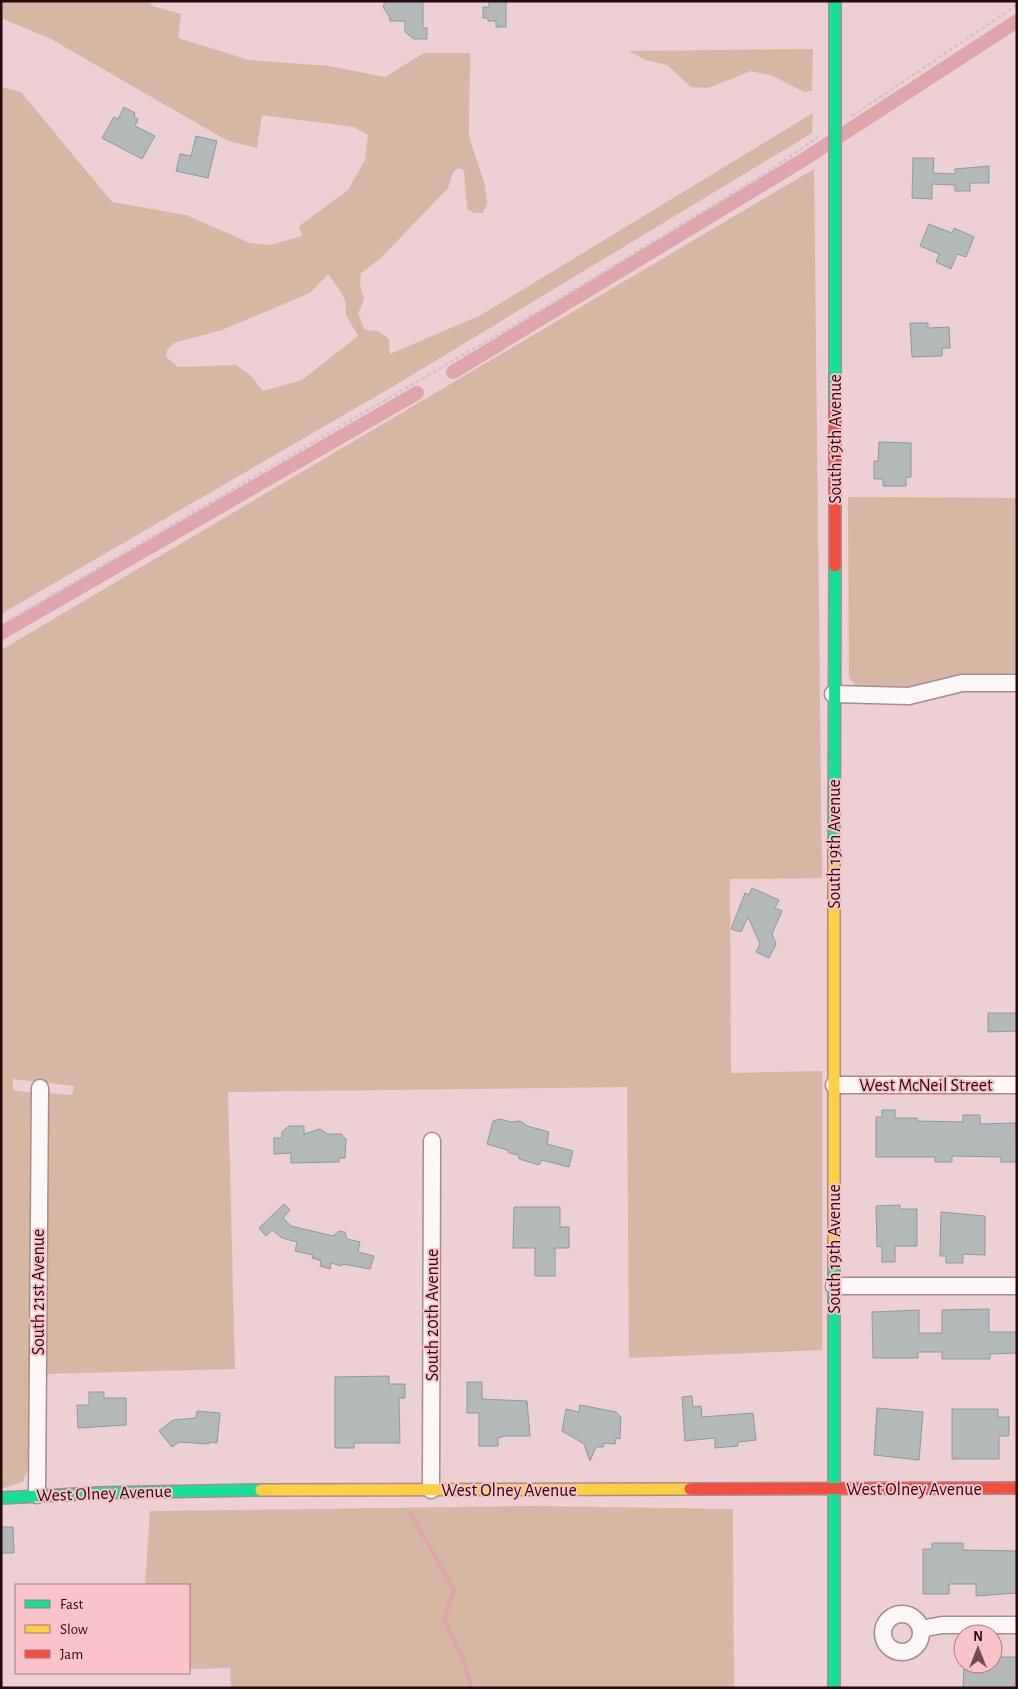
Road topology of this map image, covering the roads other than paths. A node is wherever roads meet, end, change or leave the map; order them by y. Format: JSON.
{"nodes":[{"id":1,"x":835,"y":1,"type":"edge"},
{"id":2,"x":1017,"y":683,"type":"edge"},
{"id":3,"x":833,"y":694,"type":"junction"},
{"id":4,"x":834,"y":1084,"type":"junction"},
{"id":5,"x":1017,"y":1085,"type":"edge"},
{"id":6,"x":40,"y":1088,"type":"dead end"},
{"id":7,"x":432,"y":1140,"type":"dead end"},
{"id":8,"x":834,"y":1286,"type":"junction"},
{"id":9,"x":1017,"y":1286,"type":"edge"},
{"id":10,"x":1017,"y":1488,"type":"edge"},
{"id":11,"x":834,"y":1489,"type":"junction"},
{"id":12,"x":431,"y":1490,"type":"junction"},
{"id":13,"x":38,"y":1495,"type":"junction"},
{"id":14,"x":1,"y":1498,"type":"edge"},
{"id":15,"x":1017,"y":1625,"type":"edge"},
{"id":16,"x":920,"y":1629,"type":"dead end"},
{"id":17,"x":834,"y":1688,"type":"edge"}],
"edges":[{"from":1,"to":3,"type":"street","name":"South 19th Avenue"},
{"from":2,"to":3,"type":"street"},
{"from":3,"to":4,"type":"street","name":"South 19th Avenue"},
{"from":4,"to":5,"type":"street","name":"West McNeil Street"},
{"from":4,"to":8,"type":"street","name":"South 19th Avenue"},
{"from":6,"to":13,"type":"street","name":"South 21st Avenue"},
{"from":7,"to":12,"type":"street","name":"South 20th Avenue"},
{"from":8,"to":9,"type":"street"},
{"from":8,"to":11,"type":"street","name":"South 19th Avenue"},
{"from":10,"to":11,"type":"street","name":"West Olney Avenue"},
{"from":11,"to":12,"type":"street","name":"West Olney Avenue"},
{"from":11,"to":17,"type":"street","name":"South 19th Avenue"},
{"from":12,"to":13,"type":"street","name":"West Olney Avenue"},
{"from":13,"to":14,"type":"street","name":"West Olney Avenue"},
{"from":15,"to":16,"type":"street"}]}
